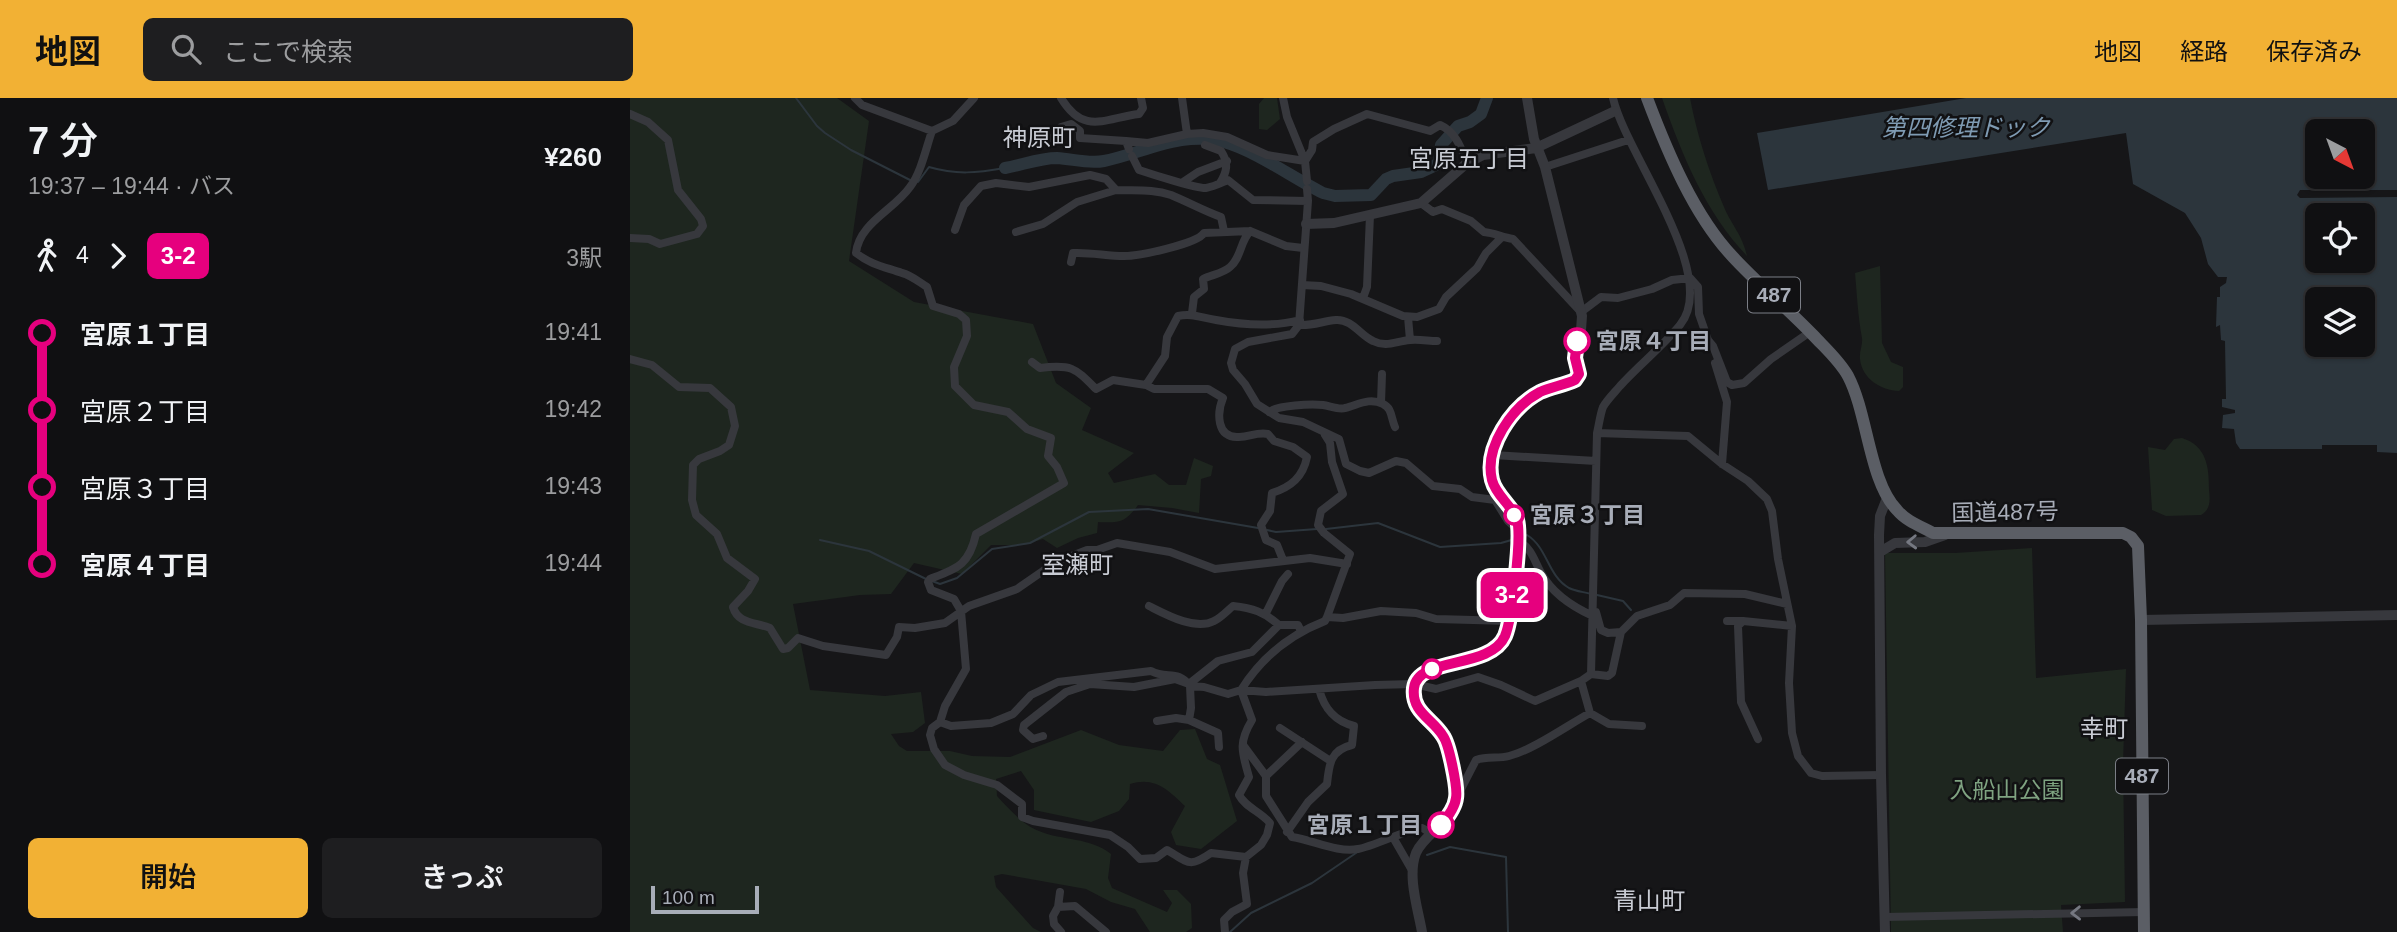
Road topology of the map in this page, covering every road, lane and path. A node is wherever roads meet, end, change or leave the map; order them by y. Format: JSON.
{"nodes":[{"id":1,"x":855,"y":98,"type":"edge"},
{"id":2,"x":974,"y":98,"type":"edge"},
{"id":3,"x":1061,"y":98,"type":"edge"},
{"id":4,"x":1141,"y":98,"type":"edge"},
{"id":5,"x":1182,"y":98,"type":"edge"},
{"id":6,"x":1283,"y":98,"type":"edge"},
{"id":7,"x":1527,"y":98,"type":"edge"},
{"id":8,"x":1612,"y":98,"type":"edge"},
{"id":9,"x":1647,"y":98,"type":"edge"},
{"id":10,"x":1615,"y":111,"type":"junction"},
{"id":11,"x":630,"y":114,"type":"edge"},
{"id":12,"x":932,"y":131,"type":"junction"},
{"id":13,"x":1187,"y":134,"type":"junction"},
{"id":14,"x":1052,"y":138,"type":"dead end"},
{"id":15,"x":1628,"y":140,"type":"junction"},
{"id":16,"x":1205,"y":145,"type":"dead end"},
{"id":17,"x":1536,"y":148,"type":"junction"},
{"id":18,"x":1129,"y":149,"type":"junction"},
{"id":19,"x":1227,"y":161,"type":"junction"},
{"id":20,"x":1305,"y":161,"type":"junction"},
{"id":21,"x":1467,"y":163,"type":"junction"},
{"id":22,"x":1545,"y":167,"type":"junction"},
{"id":23,"x":1183,"y":182,"type":"junction"},
{"id":24,"x":1220,"y":184,"type":"junction"},
{"id":25,"x":1116,"y":190,"type":"junction"},
{"id":26,"x":1308,"y":201,"type":"junction"},
{"id":27,"x":1421,"y":203,"type":"junction"},
{"id":28,"x":1370,"y":215,"type":"junction"},
{"id":29,"x":1306,"y":224,"type":"junction"},
{"id":30,"x":955,"y":230,"type":"dead end"},
{"id":31,"x":1224,"y":231,"type":"junction"},
{"id":32,"x":1250,"y":231,"type":"junction"},
{"id":33,"x":1016,"y":232,"type":"dead end"},
{"id":34,"x":1502,"y":237,"type":"junction"},
{"id":35,"x":630,"y":238,"type":"edge"},
{"id":36,"x":1303,"y":248,"type":"junction"},
{"id":37,"x":1071,"y":262,"type":"dead end"},
{"id":38,"x":1690,"y":278,"type":"junction"},
{"id":39,"x":1301,"y":285,"type":"junction"},
{"id":40,"x":1363,"y":298,"type":"junction"},
{"id":41,"x":1581,"y":312,"type":"junction"},
{"id":42,"x":1192,"y":313,"type":"junction"},
{"id":43,"x":1408,"y":317,"type":"junction"},
{"id":44,"x":1299,"y":323,"type":"junction"},
{"id":45,"x":1810,"y":332,"type":"junction"},
{"id":46,"x":1410,"y":340,"type":"junction"},
{"id":47,"x":1708,"y":340,"type":"junction"},
{"id":48,"x":1437,"y":341,"type":"dead end"},
{"id":49,"x":630,"y":359,"type":"edge"},
{"id":50,"x":1032,"y":362,"type":"dead end"},
{"id":51,"x":1382,"y":374,"type":"dead end"},
{"id":52,"x":1146,"y":385,"type":"junction"},
{"id":53,"x":1381,"y":403,"type":"junction"},
{"id":54,"x":1269,"y":412,"type":"junction"},
{"id":55,"x":1395,"y":427,"type":"dead end"},
{"id":56,"x":1597,"y":433,"type":"junction"},
{"id":57,"x":1325,"y":435,"type":"junction"},
{"id":58,"x":1493,"y":455,"type":"junction"},
{"id":59,"x":1596,"y":461,"type":"junction"},
{"id":60,"x":1722,"y":464,"type":"junction"},
{"id":61,"x":1887,"y":498,"type":"junction"},
{"id":62,"x":1946,"y":535,"type":"junction"},
{"id":63,"x":1518,"y":536,"type":"junction"},
{"id":64,"x":1880,"y":552,"type":"junction"},
{"id":65,"x":1283,"y":560,"type":"junction"},
{"id":66,"x":1346,"y":564,"type":"junction"},
{"id":67,"x":1288,"y":574,"type":"dead end"},
{"id":68,"x":1027,"y":582,"type":"junction"},
{"id":69,"x":1018,"y":597,"type":"dead end"},
{"id":70,"x":1787,"y":604,"type":"junction"},
{"id":71,"x":1149,"y":606,"type":"dead end"},
{"id":72,"x":1594,"y":606,"type":"junction"},
{"id":73,"x":961,"y":611,"type":"junction"},
{"id":74,"x":1266,"y":613,"type":"junction"},
{"id":75,"x":2397,"y":615,"type":"edge"},
{"id":76,"x":1593,"y":616,"type":"junction"},
{"id":77,"x":1327,"y":617,"type":"junction"},
{"id":78,"x":2141,"y":620,"type":"junction"},
{"id":79,"x":1510,"y":621,"type":"junction"},
{"id":80,"x":1727,"y":621,"type":"dead end"},
{"id":81,"x":1743,"y":621,"type":"junction"},
{"id":82,"x":1279,"y":625,"type":"junction"},
{"id":83,"x":1792,"y":626,"type":"junction"},
{"id":84,"x":1301,"y":631,"type":"junction"},
{"id":85,"x":1621,"y":632,"type":"junction"},
{"id":86,"x":1591,"y":674,"type":"junction"},
{"id":87,"x":1581,"y":681,"type":"junction"},
{"id":88,"x":1414,"y":684,"type":"junction"},
{"id":89,"x":1190,"y":685,"type":"junction"},
{"id":90,"x":1319,"y":689,"type":"junction"},
{"id":91,"x":1241,"y":690,"type":"junction"},
{"id":92,"x":1590,"y":713,"type":"junction"},
{"id":93,"x":1189,"y":720,"type":"junction"},
{"id":94,"x":1157,"y":721,"type":"dead end"},
{"id":95,"x":940,"y":722,"type":"junction"},
{"id":96,"x":1642,"y":726,"type":"dead end"},
{"id":97,"x":1280,"y":728,"type":"dead end"},
{"id":98,"x":1043,"y":736,"type":"dead end"},
{"id":99,"x":1758,"y":739,"type":"dead end"},
{"id":100,"x":1302,"y":742,"type":"junction"},
{"id":101,"x":1243,"y":745,"type":"junction"},
{"id":102,"x":1219,"y":747,"type":"dead end"},
{"id":103,"x":1329,"y":760,"type":"junction"},
{"id":104,"x":1881,"y":775,"type":"junction"},
{"id":105,"x":1266,"y":776,"type":"junction"},
{"id":106,"x":1457,"y":797,"type":"junction"},
{"id":107,"x":1287,"y":832,"type":"junction"},
{"id":108,"x":1432,"y":834,"type":"junction"},
{"id":109,"x":1394,"y":839,"type":"junction"},
{"id":110,"x":1247,"y":857,"type":"junction"},
{"id":111,"x":1413,"y":872,"type":"junction"},
{"id":112,"x":1060,"y":892,"type":"dead end"},
{"id":113,"x":1058,"y":907,"type":"junction"},
{"id":114,"x":2144,"y":912,"type":"junction"},
{"id":115,"x":1885,"y":917,"type":"junction"},
{"id":116,"x":1061,"y":932,"type":"edge"},
{"id":117,"x":1106,"y":932,"type":"edge"},
{"id":118,"x":1224,"y":932,"type":"edge"},
{"id":119,"x":1422,"y":932,"type":"edge"},
{"id":120,"x":1885,"y":932,"type":"edge"},
{"id":121,"x":2144,"y":932,"type":"edge"}],
"edges":[{"from":1,"to":12,"type":"street"},
{"from":2,"to":12,"type":"street"},
{"from":3,"to":4,"type":"street"},
{"from":5,"to":13,"type":"street"},
{"from":6,"to":20,"type":"street"},
{"from":7,"to":17,"type":"street"},
{"from":8,"to":10,"type":"street"},
{"from":9,"to":45,"type":"highway","name":"国道487号","number":"487"},
{"from":10,"to":15,"type":"street"},
{"from":10,"to":17,"type":"street"},
{"from":11,"to":35,"type":"street"},
{"from":12,"to":73,"type":"street"},
{"from":13,"to":18,"type":"street"},
{"from":13,"to":20,"type":"street"},
{"from":14,"to":18,"type":"street"},
{"from":15,"to":22,"type":"street"},
{"from":15,"to":38,"type":"street"},
{"from":16,"to":19,"type":"street"},
{"from":17,"to":21,"type":"street"},
{"from":17,"to":22,"type":"street"},
{"from":18,"to":23,"type":"street"},
{"from":19,"to":23,"type":"street"},
{"from":19,"to":24,"type":"street"},
{"from":20,"to":21,"type":"street"},
{"from":20,"to":26,"type":"street"},
{"from":21,"to":27,"type":"street"},
{"from":22,"to":41,"type":"street"},
{"from":23,"to":24,"type":"street"},
{"from":24,"to":26,"type":"street"},
{"from":25,"to":30,"type":"street"},
{"from":25,"to":31,"type":"street"},
{"from":25,"to":33,"type":"street"},
{"from":26,"to":29,"type":"street"},
{"from":27,"to":28,"type":"street"},
{"from":27,"to":34,"type":"street"},
{"from":28,"to":29,"type":"street"},
{"from":28,"to":40,"type":"street"},
{"from":29,"to":36,"type":"street"},
{"from":31,"to":32,"type":"street"},
{"from":31,"to":37,"type":"street"},
{"from":32,"to":36,"type":"street"},
{"from":32,"to":42,"type":"street"},
{"from":34,"to":41,"type":"street"},
{"from":34,"to":43,"type":"street"},
{"from":36,"to":39,"type":"street"},
{"from":38,"to":41,"type":"street"},
{"from":38,"to":47,"type":"street"},
{"from":38,"to":56,"type":"street"},
{"from":39,"to":40,"type":"street"},
{"from":39,"to":44,"type":"street"},
{"from":40,"to":43,"type":"street"},
{"from":41,"to":58,"type":"street"},
{"from":42,"to":44,"type":"street"},
{"from":42,"to":52,"type":"street"},
{"from":43,"to":46,"type":"street"},
{"from":44,"to":46,"type":"street"},
{"from":44,"to":54,"type":"street"},
{"from":45,"to":47,"type":"street"},
{"from":45,"to":61,"type":"highway","name":"国道487号","number":"487"},
{"from":46,"to":48,"type":"street"},
{"from":47,"to":60,"type":"street"},
{"from":49,"to":73,"type":"street"},
{"from":50,"to":52,"type":"street"},
{"from":51,"to":53,"type":"street"},
{"from":52,"to":65,"type":"street"},
{"from":53,"to":54,"type":"street"},
{"from":53,"to":55,"type":"street"},
{"from":54,"to":57,"type":"street"},
{"from":56,"to":59,"type":"street"},
{"from":56,"to":60,"type":"street"},
{"from":57,"to":63,"type":"street"},
{"from":57,"to":66,"type":"street"},
{"from":58,"to":59,"type":"street"},
{"from":58,"to":63,"type":"street"},
{"from":59,"to":72,"type":"street"},
{"from":60,"to":70,"type":"street"},
{"from":61,"to":62,"type":"highway","name":"国道487号","number":"487"},
{"from":61,"to":64,"type":"street"},
{"from":62,"to":64,"type":"street","one_way":true},
{"from":62,"to":78,"type":"highway","name":"国道487号","number":"487"},
{"from":63,"to":76,"type":"street"},
{"from":63,"to":79,"type":"street"},
{"from":64,"to":104,"type":"street"},
{"from":65,"to":66,"type":"street"},
{"from":65,"to":68,"type":"street"},
{"from":66,"to":77,"type":"street"},
{"from":67,"to":74,"type":"street"},
{"from":68,"to":69,"type":"street"},
{"from":68,"to":73,"type":"street"},
{"from":70,"to":83,"type":"street"},
{"from":70,"to":85,"type":"street"},
{"from":71,"to":74,"type":"street"},
{"from":72,"to":76,"type":"street"},
{"from":72,"to":85,"type":"street"},
{"from":73,"to":95,"type":"street"},
{"from":74,"to":82,"type":"street"},
{"from":75,"to":78,"type":"street"},
{"from":76,"to":86,"type":"street"},
{"from":77,"to":79,"type":"street"},
{"from":77,"to":84,"type":"street"},
{"from":78,"to":114,"type":"highway","name":"国道487号","number":"487"},
{"from":79,"to":88,"type":"street"},
{"from":80,"to":81,"type":"street"},
{"from":81,"to":83,"type":"street"},
{"from":81,"to":99,"type":"street"},
{"from":82,"to":84,"type":"street"},
{"from":82,"to":89,"type":"street"},
{"from":83,"to":104,"type":"street"},
{"from":84,"to":91,"type":"street"},
{"from":85,"to":86,"type":"street"},
{"from":86,"to":87,"type":"street"},
{"from":87,"to":88,"type":"street"},
{"from":87,"to":92,"type":"street"},
{"from":88,"to":90,"type":"street"},
{"from":88,"to":106,"type":"street"},
{"from":89,"to":91,"type":"street"},
{"from":89,"to":93,"type":"street"},
{"from":89,"to":95,"type":"street"},
{"from":89,"to":98,"type":"street"},
{"from":90,"to":91,"type":"street"},
{"from":90,"to":103,"type":"street"},
{"from":91,"to":101,"type":"street"},
{"from":92,"to":96,"type":"street"},
{"from":92,"to":106,"type":"street"},
{"from":93,"to":94,"type":"street"},
{"from":93,"to":102,"type":"street"},
{"from":95,"to":110,"type":"street"},
{"from":97,"to":100,"type":"street"},
{"from":100,"to":103,"type":"street"},
{"from":100,"to":105,"type":"street"},
{"from":101,"to":105,"type":"street"},
{"from":101,"to":110,"type":"street"},
{"from":103,"to":107,"type":"street"},
{"from":104,"to":115,"type":"street"},
{"from":105,"to":107,"type":"street"},
{"from":106,"to":108,"type":"street"},
{"from":107,"to":109,"type":"street"},
{"from":108,"to":109,"type":"street"},
{"from":108,"to":111,"type":"street"},
{"from":109,"to":111,"type":"street"},
{"from":110,"to":118,"type":"street"},
{"from":111,"to":119,"type":"street"},
{"from":112,"to":113,"type":"street"},
{"from":113,"to":116,"type":"street"},
{"from":113,"to":117,"type":"street"},
{"from":114,"to":115,"type":"street","one_way":true},
{"from":114,"to":121,"type":"highway","name":"国道487号","number":"487"},
{"from":115,"to":120,"type":"street"}]}
